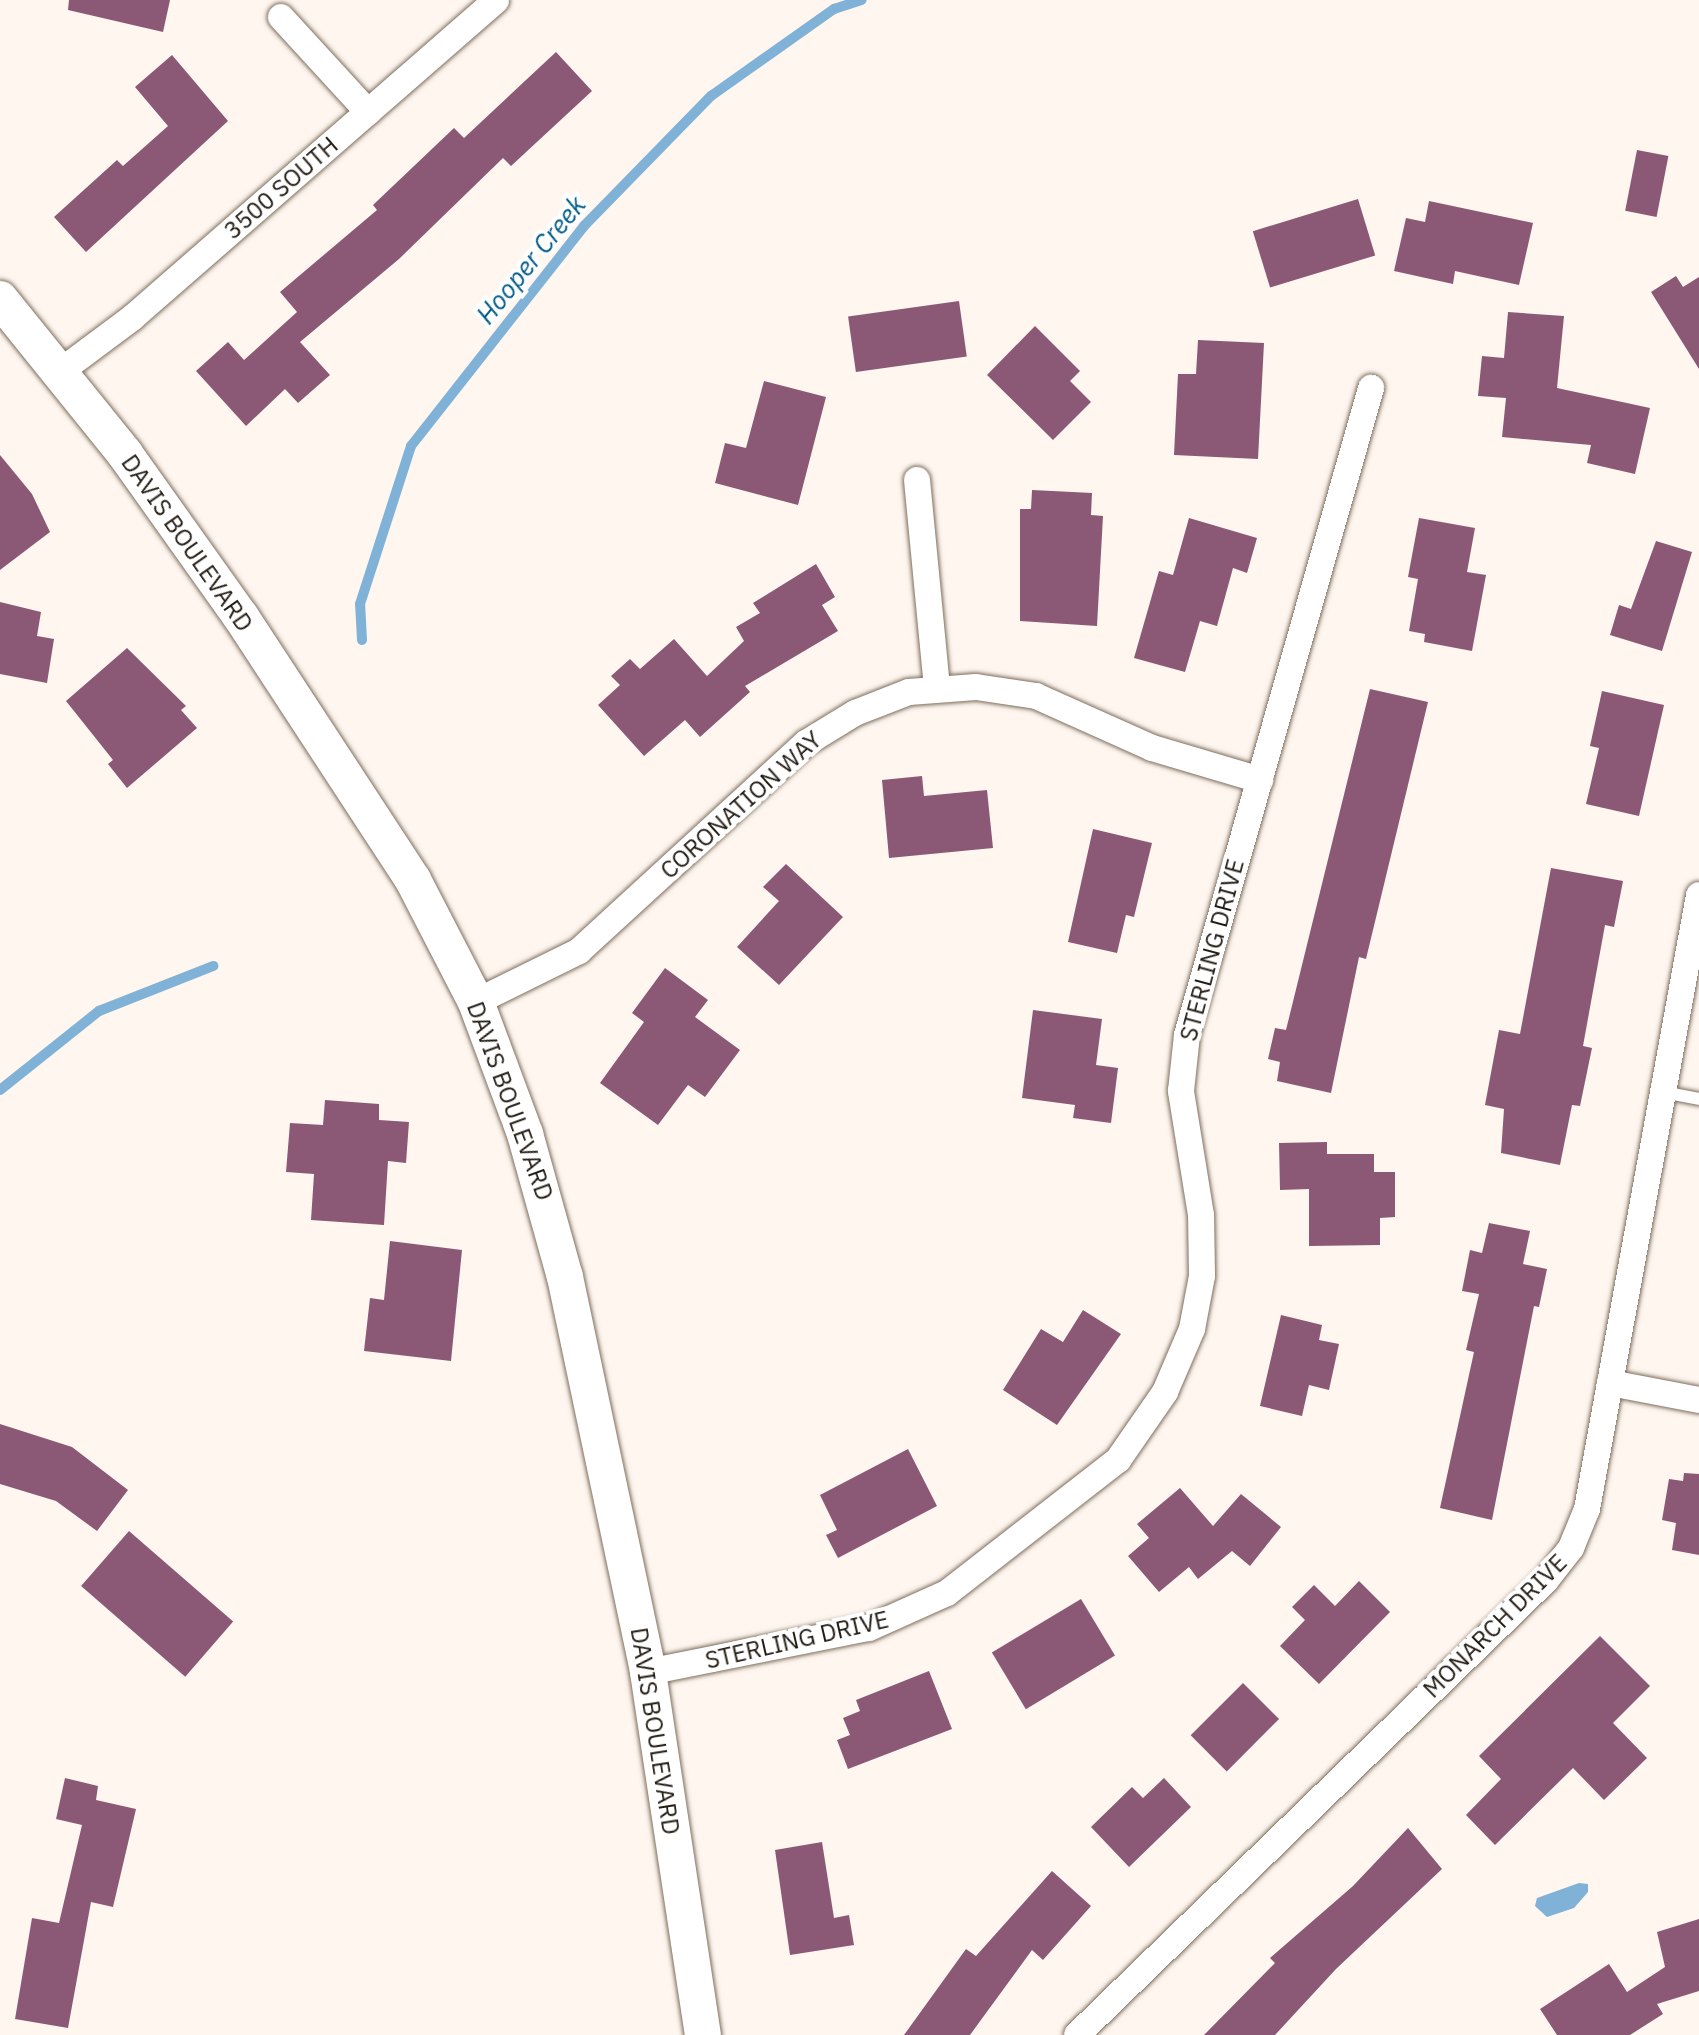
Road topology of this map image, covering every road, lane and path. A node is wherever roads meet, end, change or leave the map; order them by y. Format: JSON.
{"nodes":[{"id":1,"x":496,"y":0,"type":"edge"},
{"id":2,"x":281,"y":17,"type":"dead end"},
{"id":3,"x":368,"y":112,"type":"junction"},
{"id":4,"x":0,"y":299,"type":"edge"},
{"id":5,"x":61,"y":371,"type":"junction"},
{"id":6,"x":1371,"y":388,"type":"dead end"},
{"id":7,"x":917,"y":480,"type":"dead end"},
{"id":8,"x":937,"y":688,"type":"junction"},
{"id":9,"x":1260,"y":780,"type":"junction"},
{"id":10,"x":1699,"y":895,"type":"edge"},
{"id":11,"x":476,"y":1002,"type":"junction"},
{"id":12,"x":1663,"y":1092,"type":"junction"},
{"id":13,"x":1699,"y":1099,"type":"edge"},
{"id":14,"x":1610,"y":1383,"type":"junction"},
{"id":15,"x":1699,"y":1400,"type":"edge"},
{"id":16,"x":648,"y":1672,"type":"junction"},
{"id":17,"x":703,"y":2035,"type":"edge"},
{"id":18,"x":1077,"y":2035,"type":"edge"}],
"edges":[{"from":1,"to":3,"type":"street","name":"3500 SOUTH"},
{"from":2,"to":3,"type":"street"},
{"from":3,"to":5,"type":"street","name":"3500 SOUTH"},
{"from":4,"to":5,"type":"street","name":"DAVIS BOULEVARD"},
{"from":5,"to":11,"type":"street","name":"DAVIS BOULEVARD"},
{"from":6,"to":9,"type":"street","name":"STERLING DRIVE"},
{"from":7,"to":8,"type":"street"},
{"from":8,"to":9,"type":"street","name":"CORONATION WAY"},
{"from":8,"to":11,"type":"street","name":"CORONATION WAY"},
{"from":9,"to":16,"type":"street","name":"STERLING DRIVE"},
{"from":10,"to":12,"type":"street","name":"MONARCH DRIVE"},
{"from":11,"to":16,"type":"street","name":"DAVIS BOULEVARD"},
{"from":12,"to":13,"type":"lane"},
{"from":12,"to":14,"type":"street","name":"MONARCH DRIVE"},
{"from":14,"to":15,"type":"street"},
{"from":14,"to":18,"type":"street","name":"MONARCH DRIVE"},
{"from":16,"to":17,"type":"street","name":"DAVIS BOULEVARD"}]}
